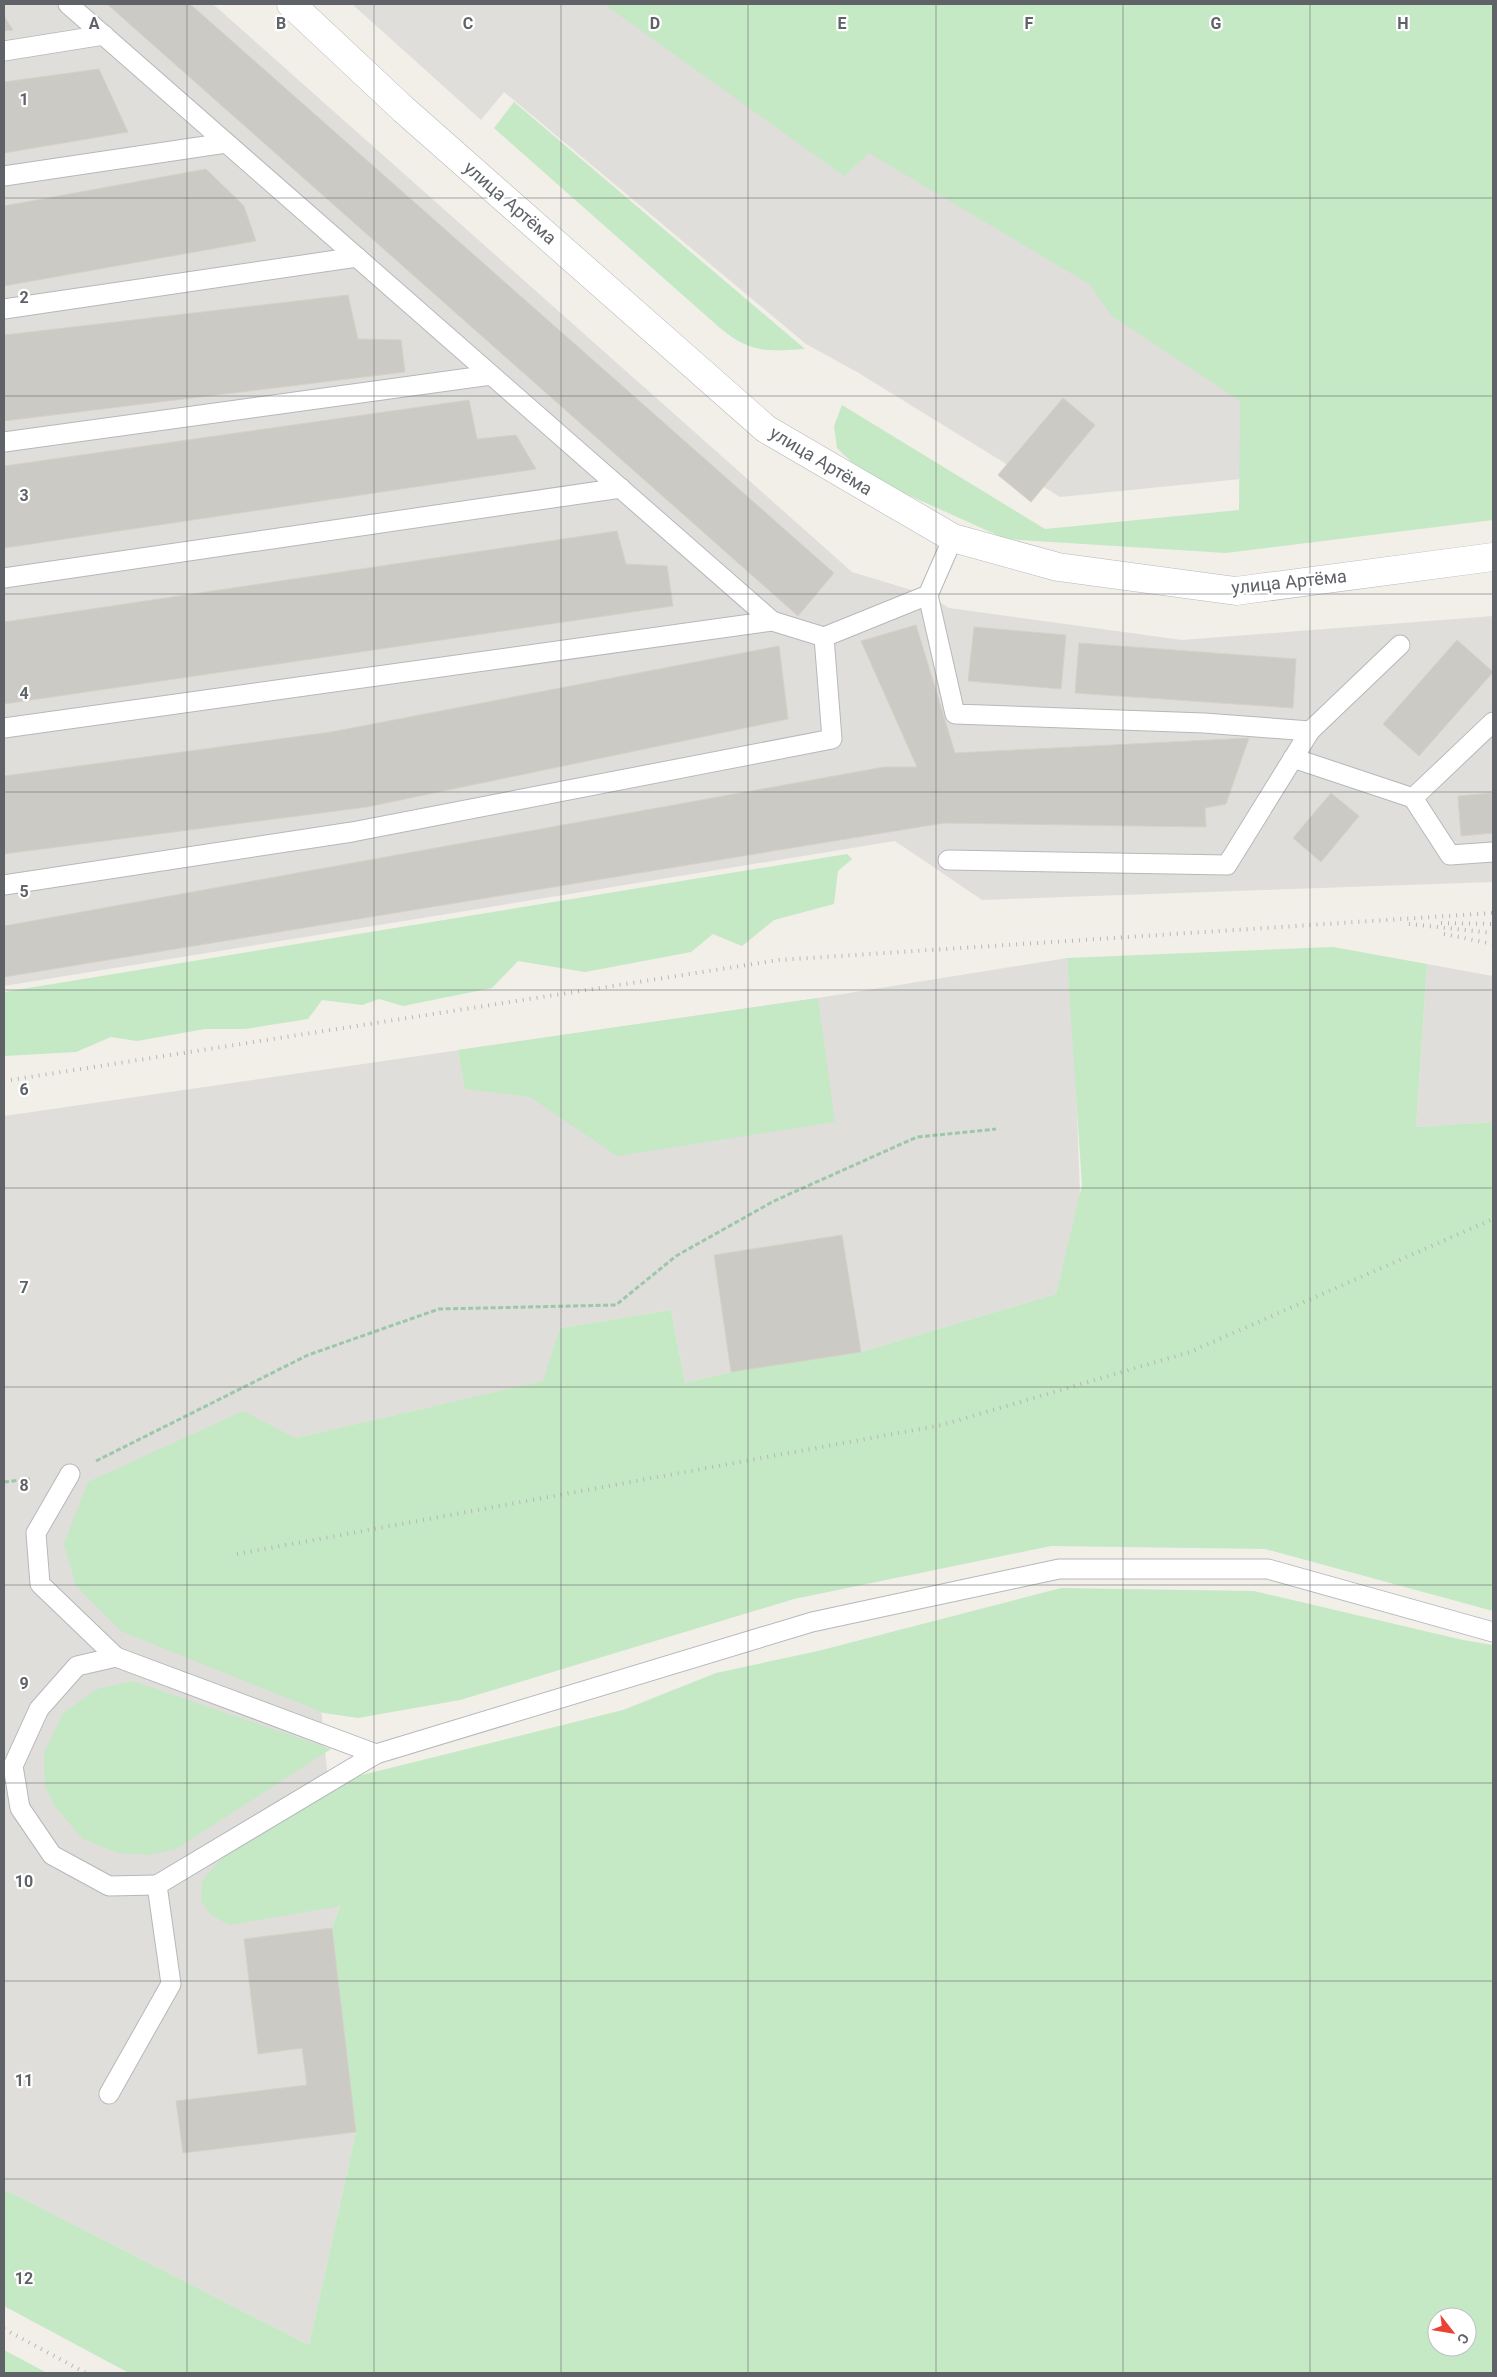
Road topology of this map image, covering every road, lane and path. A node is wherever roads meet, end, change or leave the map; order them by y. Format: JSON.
{"nodes":[{"id":1,"x":68,"y":4,"type":"edge"},
{"id":2,"x":291,"y":4,"type":"edge"},
{"id":3,"x":104,"y":35,"type":"junction"},
{"id":4,"x":4,"y":50,"type":"edge"},
{"id":5,"x":226,"y":143,"type":"junction"},
{"id":6,"x":4,"y":176,"type":"edge"},
{"id":7,"x":357,"y":257,"type":"junction"},
{"id":8,"x":4,"y":309,"type":"edge"},
{"id":9,"x":491,"y":375,"type":"junction"},
{"id":10,"x":4,"y":442,"type":"edge"},
{"id":11,"x":621,"y":488,"type":"junction"},
{"id":12,"x":953,"y":538,"type":"junction"},
{"id":13,"x":1493,"y":557,"type":"edge"},
{"id":14,"x":4,"y":578,"type":"edge"},
{"id":15,"x":928,"y":595,"type":"junction"},
{"id":16,"x":772,"y":621,"type":"junction"},
{"id":17,"x":824,"y":638,"type":"junction"},
{"id":18,"x":1400,"y":646,"type":"dead end"},
{"id":19,"x":1493,"y":722,"type":"edge"},
{"id":20,"x":4,"y":728,"type":"edge"},
{"id":21,"x":1310,"y":731,"type":"junction"},
{"id":22,"x":1293,"y":758,"type":"junction"},
{"id":23,"x":1413,"y":798,"type":"junction"},
{"id":24,"x":1493,"y":852,"type":"edge"},
{"id":25,"x":948,"y":860,"type":"dead end"},
{"id":26,"x":4,"y":885,"type":"edge"},
{"id":27,"x":996,"y":1129,"type":"dead end"},
{"id":28,"x":70,"y":1474,"type":"junction"},
{"id":29,"x":4,"y":1482,"type":"edge"},
{"id":30,"x":1493,"y":1632,"type":"edge"},
{"id":31,"x":116,"y":1657,"type":"junction"},
{"id":32,"x":376,"y":1754,"type":"junction"},
{"id":33,"x":157,"y":1885,"type":"junction"},
{"id":34,"x":109,"y":2094,"type":"dead end"}],
"edges":[{"from":1,"to":3,"type":"lane"},
{"from":2,"to":12,"type":"street","name":"улица Артёма"},
{"from":3,"to":4,"type":"lane"},
{"from":3,"to":5,"type":"lane"},
{"from":5,"to":6,"type":"lane"},
{"from":5,"to":7,"type":"lane"},
{"from":7,"to":8,"type":"lane"},
{"from":7,"to":9,"type":"lane"},
{"from":9,"to":10,"type":"lane"},
{"from":9,"to":11,"type":"lane"},
{"from":11,"to":14,"type":"lane"},
{"from":11,"to":16,"type":"lane"},
{"from":12,"to":13,"type":"street","name":"улица Артёма"},
{"from":12,"to":15,"type":"lane"},
{"from":15,"to":17,"type":"lane"},
{"from":15,"to":21,"type":"lane"},
{"from":16,"to":17,"type":"lane"},
{"from":16,"to":20,"type":"lane"},
{"from":17,"to":26,"type":"lane"},
{"from":18,"to":21,"type":"lane"},
{"from":19,"to":23,"type":"lane"},
{"from":21,"to":22,"type":"lane"},
{"from":22,"to":23,"type":"lane"},
{"from":22,"to":25,"type":"lane"},
{"from":23,"to":24,"type":"lane"},
{"from":27,"to":28,"type":"path"},
{"from":28,"to":29,"type":"path"},
{"from":28,"to":31,"type":"lane"},
{"from":30,"to":32,"type":"lane"},
{"from":31,"to":32,"type":"lane"},
{"from":31,"to":33,"type":"lane"},
{"from":32,"to":33,"type":"lane"},
{"from":33,"to":34,"type":"lane"}]}
